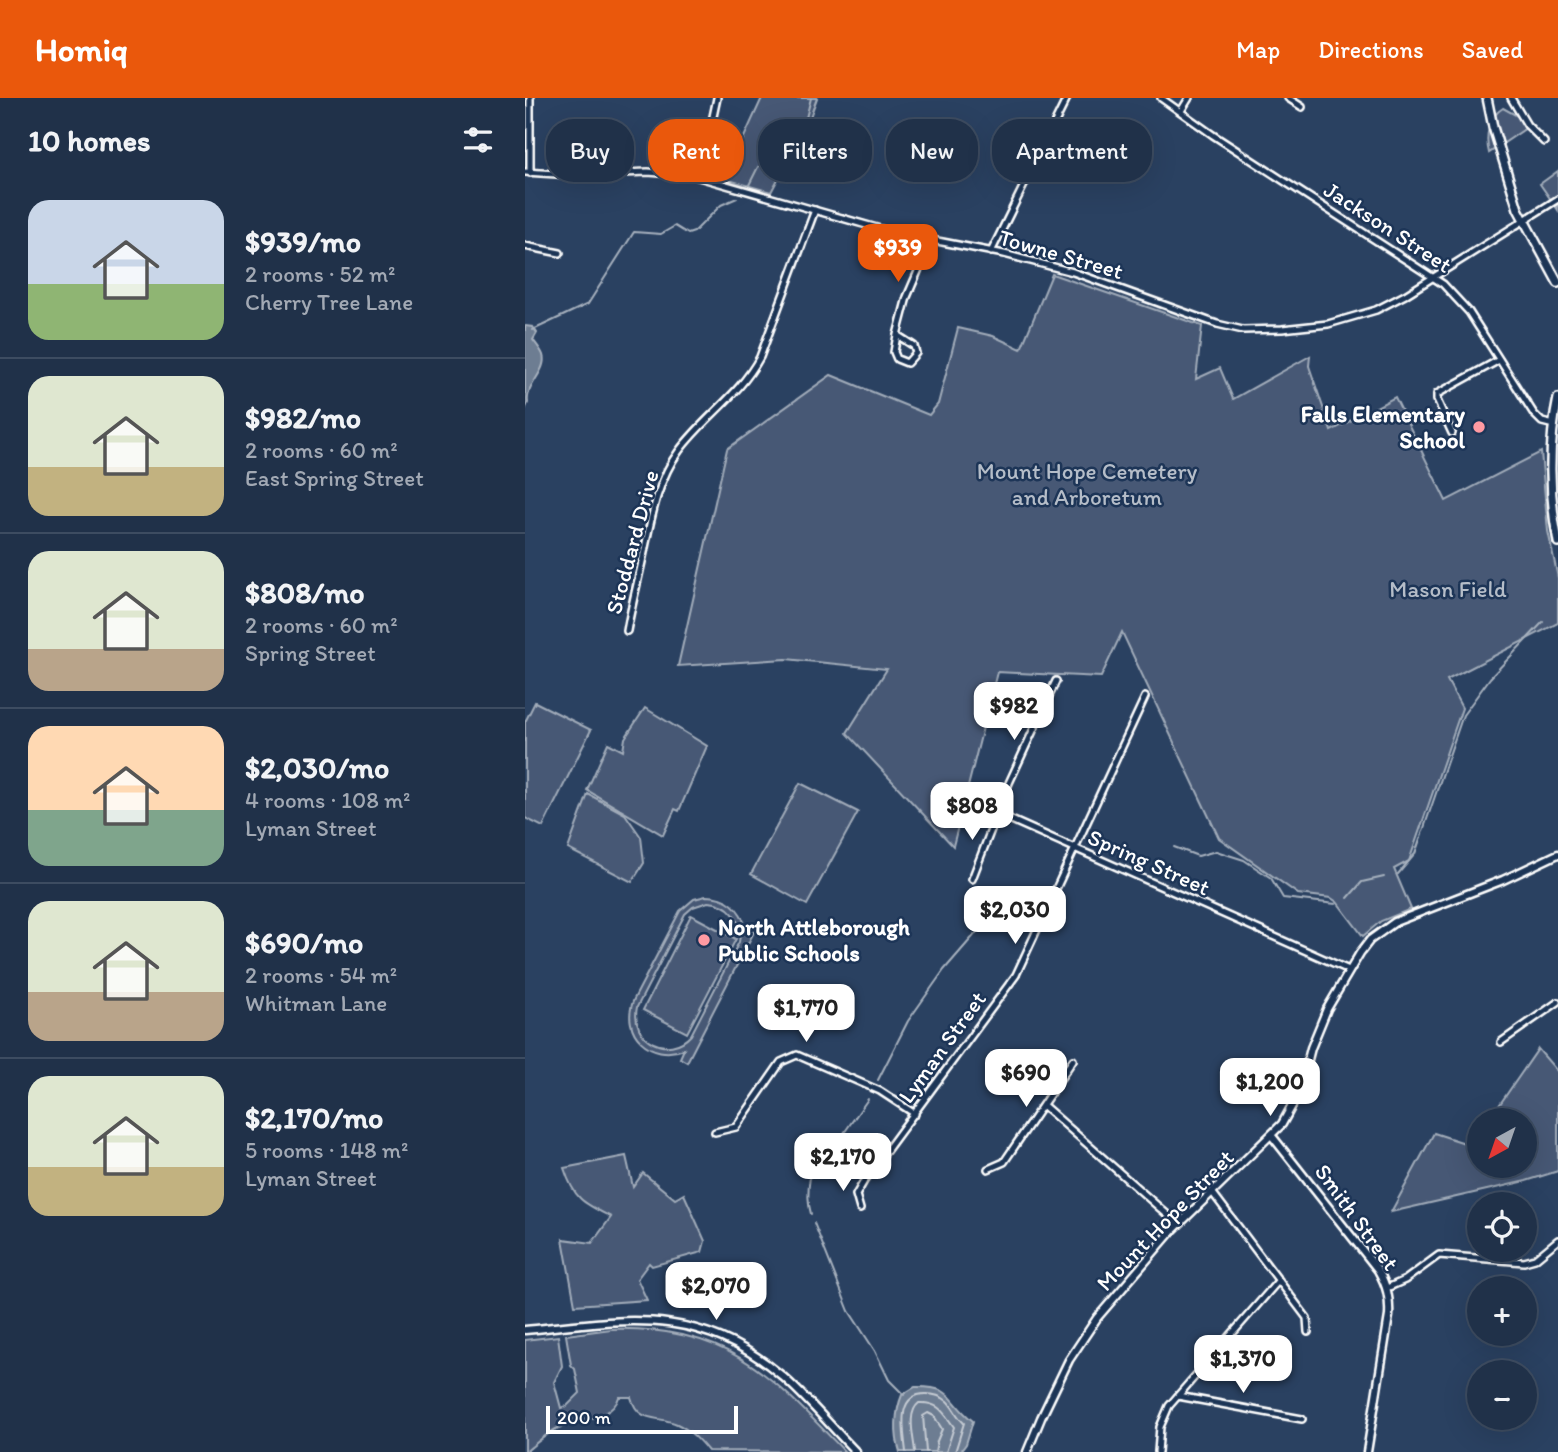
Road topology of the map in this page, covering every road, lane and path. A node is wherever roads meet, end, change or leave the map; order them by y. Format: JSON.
{"nodes":[{"id":1,"x":530,"y":98,"type":"edge"},
{"id":2,"x":717,"y":98,"type":"edge"},
{"id":3,"x":1067,"y":98,"type":"edge"},
{"id":4,"x":1161,"y":98,"type":"edge"},
{"id":5,"x":1189,"y":98,"type":"edge"},
{"id":6,"x":1288,"y":98,"type":"edge"},
{"id":7,"x":1487,"y":98,"type":"edge"},
{"id":8,"x":1511,"y":98,"type":"edge"},
{"id":9,"x":1302,"y":107,"type":"dead end"},
{"id":10,"x":1181,"y":111,"type":"junction"},
{"id":11,"x":712,"y":119,"type":"edge"},
{"id":12,"x":1544,"y":142,"type":"dead end"},
{"id":13,"x":527,"y":172,"type":"edge"},
{"id":14,"x":648,"y":172,"type":"edge"},
{"id":15,"x":717,"y":182,"type":"edge"},
{"id":16,"x":1558,"y":199,"type":"edge"},
{"id":17,"x":815,"y":210,"type":"junction"},
{"id":18,"x":1523,"y":221,"type":"junction"},
{"id":19,"x":929,"y":239,"type":"junction"},
{"id":20,"x":525,"y":246,"type":"edge"},
{"id":21,"x":991,"y":252,"type":"junction"},
{"id":22,"x":560,"y":253,"type":"dead end"},
{"id":23,"x":1432,"y":278,"type":"junction"},
{"id":24,"x":1558,"y":283,"type":"edge"},
{"id":25,"x":897,"y":335,"type":"junction"},
{"id":26,"x":1499,"y":360,"type":"junction"},
{"id":27,"x":1558,"y":398,"type":"edge"},
{"id":28,"x":1554,"y":425,"type":"junction"},
{"id":29,"x":1452,"y":433,"type":"dead end"},
{"id":30,"x":1558,"y":542,"type":"edge"},
{"id":31,"x":627,"y":631,"type":"dead end"},
{"id":32,"x":1056,"y":681,"type":"dead end"},
{"id":33,"x":1145,"y":697,"type":"dead end"},
{"id":34,"x":997,"y":814,"type":"junction"},
{"id":35,"x":1076,"y":848,"type":"junction"},
{"id":36,"x":1558,"y":854,"type":"edge"},
{"id":37,"x":972,"y":879,"type":"dead end"},
{"id":38,"x":1349,"y":971,"type":"junction"},
{"id":39,"x":1558,"y":1002,"type":"edge"},
{"id":40,"x":1501,"y":1042,"type":"dead end"},
{"id":41,"x":1073,"y":1060,"type":"dead end"},
{"id":42,"x":1044,"y":1106,"type":"junction"},
{"id":43,"x":915,"y":1114,"type":"junction"},
{"id":44,"x":715,"y":1132,"type":"dead end"},
{"id":45,"x":1272,"y":1136,"type":"junction"},
{"id":46,"x":988,"y":1170,"type":"dead end"},
{"id":47,"x":1212,"y":1192,"type":"junction"},
{"id":48,"x":860,"y":1209,"type":"dead end"},
{"id":49,"x":1178,"y":1224,"type":"junction"},
{"id":50,"x":1558,"y":1240,"type":"edge"},
{"id":51,"x":1279,"y":1280,"type":"junction"},
{"id":52,"x":1387,"y":1288,"type":"junction"},
{"id":53,"x":525,"y":1330,"type":"edge"},
{"id":54,"x":1308,"y":1332,"type":"dead end"},
{"id":55,"x":1178,"y":1396,"type":"junction"},
{"id":56,"x":1302,"y":1419,"type":"dead end"},
{"id":57,"x":856,"y":1452,"type":"edge"},
{"id":58,"x":1027,"y":1452,"type":"edge"},
{"id":59,"x":1158,"y":1452,"type":"edge"},
{"id":60,"x":1367,"y":1452,"type":"edge"}],
"edges":[{"from":1,"to":13,"type":"street"},
{"from":2,"to":11,"type":"street"},
{"from":3,"to":21,"type":"street"},
{"from":4,"to":10,"type":"street","name":"Jackson Street"},
{"from":5,"to":10,"type":"street"},
{"from":6,"to":9,"type":"street"},
{"from":7,"to":18,"type":"main road"},
{"from":8,"to":12,"type":"street"},
{"from":10,"to":23,"type":"street","name":"Jackson Street"},
{"from":13,"to":14,"type":"street","name":"Towne Street"},
{"from":15,"to":17,"type":"street","name":"Towne Street"},
{"from":16,"to":18,"type":"street","name":"Towne Street"},
{"from":17,"to":19,"type":"street","name":"Towne Street"},
{"from":17,"to":31,"type":"street","name":"Stoddard Drive"},
{"from":18,"to":23,"type":"street","name":"Towne Street"},
{"from":18,"to":24,"type":"main road"},
{"from":19,"to":21,"type":"street","name":"Towne Street"},
{"from":19,"to":25,"type":"street"},
{"from":20,"to":22,"type":"street"},
{"from":21,"to":23,"type":"street","name":"Towne Street"},
{"from":23,"to":26,"type":"street","name":"Jackson Street"},
{"from":25,"to":25,"type":"street"},
{"from":26,"to":28,"type":"street","name":"Jackson Street"},
{"from":26,"to":29,"type":"street"},
{"from":27,"to":28,"type":"main road"},
{"from":28,"to":30,"type":"main road"},
{"from":32,"to":34,"type":"street"},
{"from":33,"to":35,"type":"street","name":"Lyman Street"},
{"from":34,"to":35,"type":"street","name":"Spring Street"},
{"from":34,"to":37,"type":"street"},
{"from":35,"to":38,"type":"street","name":"Spring Street"},
{"from":35,"to":43,"type":"street","name":"Lyman Street"},
{"from":36,"to":38,"type":"street","name":"Mount Hope Street"},
{"from":38,"to":45,"type":"street","name":"Mount Hope Street"},
{"from":39,"to":40,"type":"street"},
{"from":41,"to":42,"type":"street"},
{"from":42,"to":46,"type":"street"},
{"from":42,"to":49,"type":"street"},
{"from":43,"to":44,"type":"street"},
{"from":43,"to":48,"type":"street","name":"Lyman Street"},
{"from":45,"to":47,"type":"street","name":"Mount Hope Street"},
{"from":45,"to":52,"type":"street","name":"Smith Street"},
{"from":47,"to":49,"type":"street","name":"Mount Hope Street"},
{"from":47,"to":51,"type":"street"},
{"from":49,"to":58,"type":"street","name":"Mount Hope Street"},
{"from":50,"to":52,"type":"street"},
{"from":51,"to":54,"type":"street"},
{"from":51,"to":55,"type":"street"},
{"from":52,"to":60,"type":"street","name":"Smith Street"},
{"from":53,"to":57,"type":"street"},
{"from":55,"to":56,"type":"street"},
{"from":55,"to":59,"type":"street"}]}
